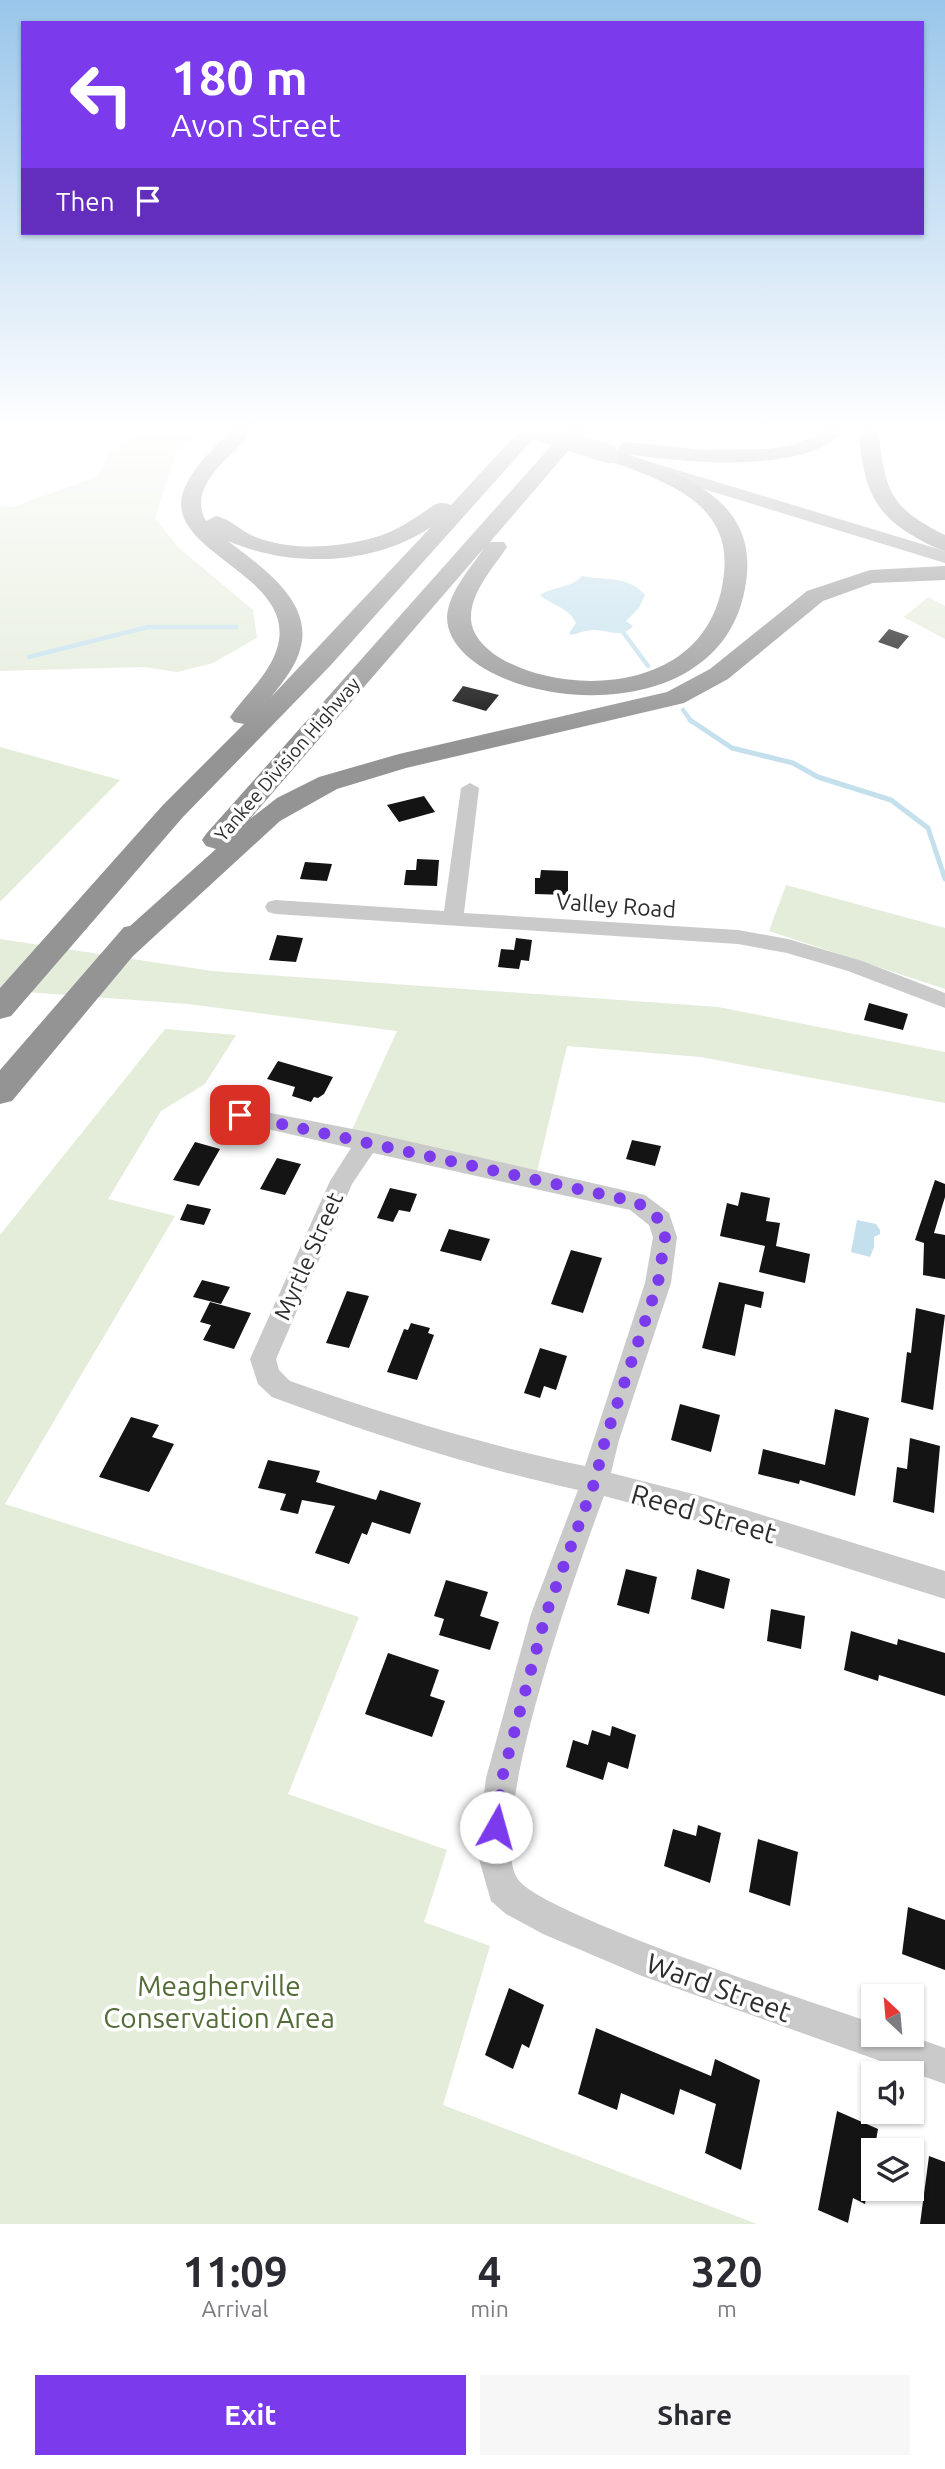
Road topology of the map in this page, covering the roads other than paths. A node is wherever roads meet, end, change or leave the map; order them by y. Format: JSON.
{"nodes":[{"id":1,"x":204,"y":533,"type":"edge"},
{"id":2,"x":230,"y":533,"type":"edge"},
{"id":3,"x":404,"y":533,"type":"edge"},
{"id":4,"x":437,"y":533,"type":"edge"},
{"id":5,"x":487,"y":533,"type":"edge"},
{"id":6,"x":505,"y":533,"type":"edge"},
{"id":7,"x":733,"y":533,"type":"edge"},
{"id":8,"x":870,"y":533,"type":"edge"},
{"id":9,"x":902,"y":533,"type":"edge"},
{"id":10,"x":924,"y":533,"type":"edge"},
{"id":11,"x":945,"y":545,"type":"edge"},
{"id":12,"x":945,"y":557,"type":"edge"},
{"id":13,"x":945,"y":573,"type":"edge"},
{"id":14,"x":470,"y":788,"type":"dead end"},
{"id":15,"x":186,"y":798,"type":"junction"},
{"id":16,"x":275,"y":907,"type":"dead end"},
{"id":17,"x":453,"y":919,"type":"junction"},
{"id":18,"x":121,"y":950,"type":"junction"},
{"id":19,"x":945,"y":1001,"type":"edge"},
{"id":20,"x":0,"y":1008,"type":"edge"},
{"id":21,"x":0,"y":1092,"type":"edge"},
{"id":22,"x":240,"y":1115,"type":"dead end"},
{"id":23,"x":368,"y":1141,"type":"junction"},
{"id":24,"x":267,"y":1376,"type":"joint"},
{"id":25,"x":595,"y":1481,"type":"junction"},
{"id":26,"x":945,"y":1585,"type":"edge"},
{"id":27,"x":945,"y":2066,"type":"edge"}],
"edges":[{"from":1,"to":15,"type":"highway"},
{"from":2,"to":3,"type":"highway"},
{"from":4,"to":15,"type":"highway","name":"Yankee Division Highway"},
{"from":5,"to":18,"type":"highway","name":"Yankee Division Highway"},
{"from":6,"to":7,"type":"highway"},
{"from":8,"to":12,"type":"main road"},
{"from":9,"to":11,"type":"main road"},
{"from":10,"to":11,"type":"highway"},
{"from":13,"to":18,"type":"highway"},
{"from":14,"to":17,"type":"street"},
{"from":15,"to":20,"type":"highway","name":"Yankee Division Highway"},
{"from":16,"to":17,"type":"street","name":"Valley Road"},
{"from":17,"to":19,"type":"street","name":"Valley Road"},
{"from":18,"to":21,"type":"highway","name":"Yankee Division Highway"},
{"from":22,"to":23,"type":"street"},
{"from":23,"to":24,"type":"street","name":"Myrtle Street"},
{"from":23,"to":25,"type":"street"},
{"from":24,"to":25,"type":"street","name":"Reed Street"},
{"from":25,"to":26,"type":"street","name":"Reed Street"},
{"from":25,"to":27,"type":"street","name":"Ward Street"}]}
